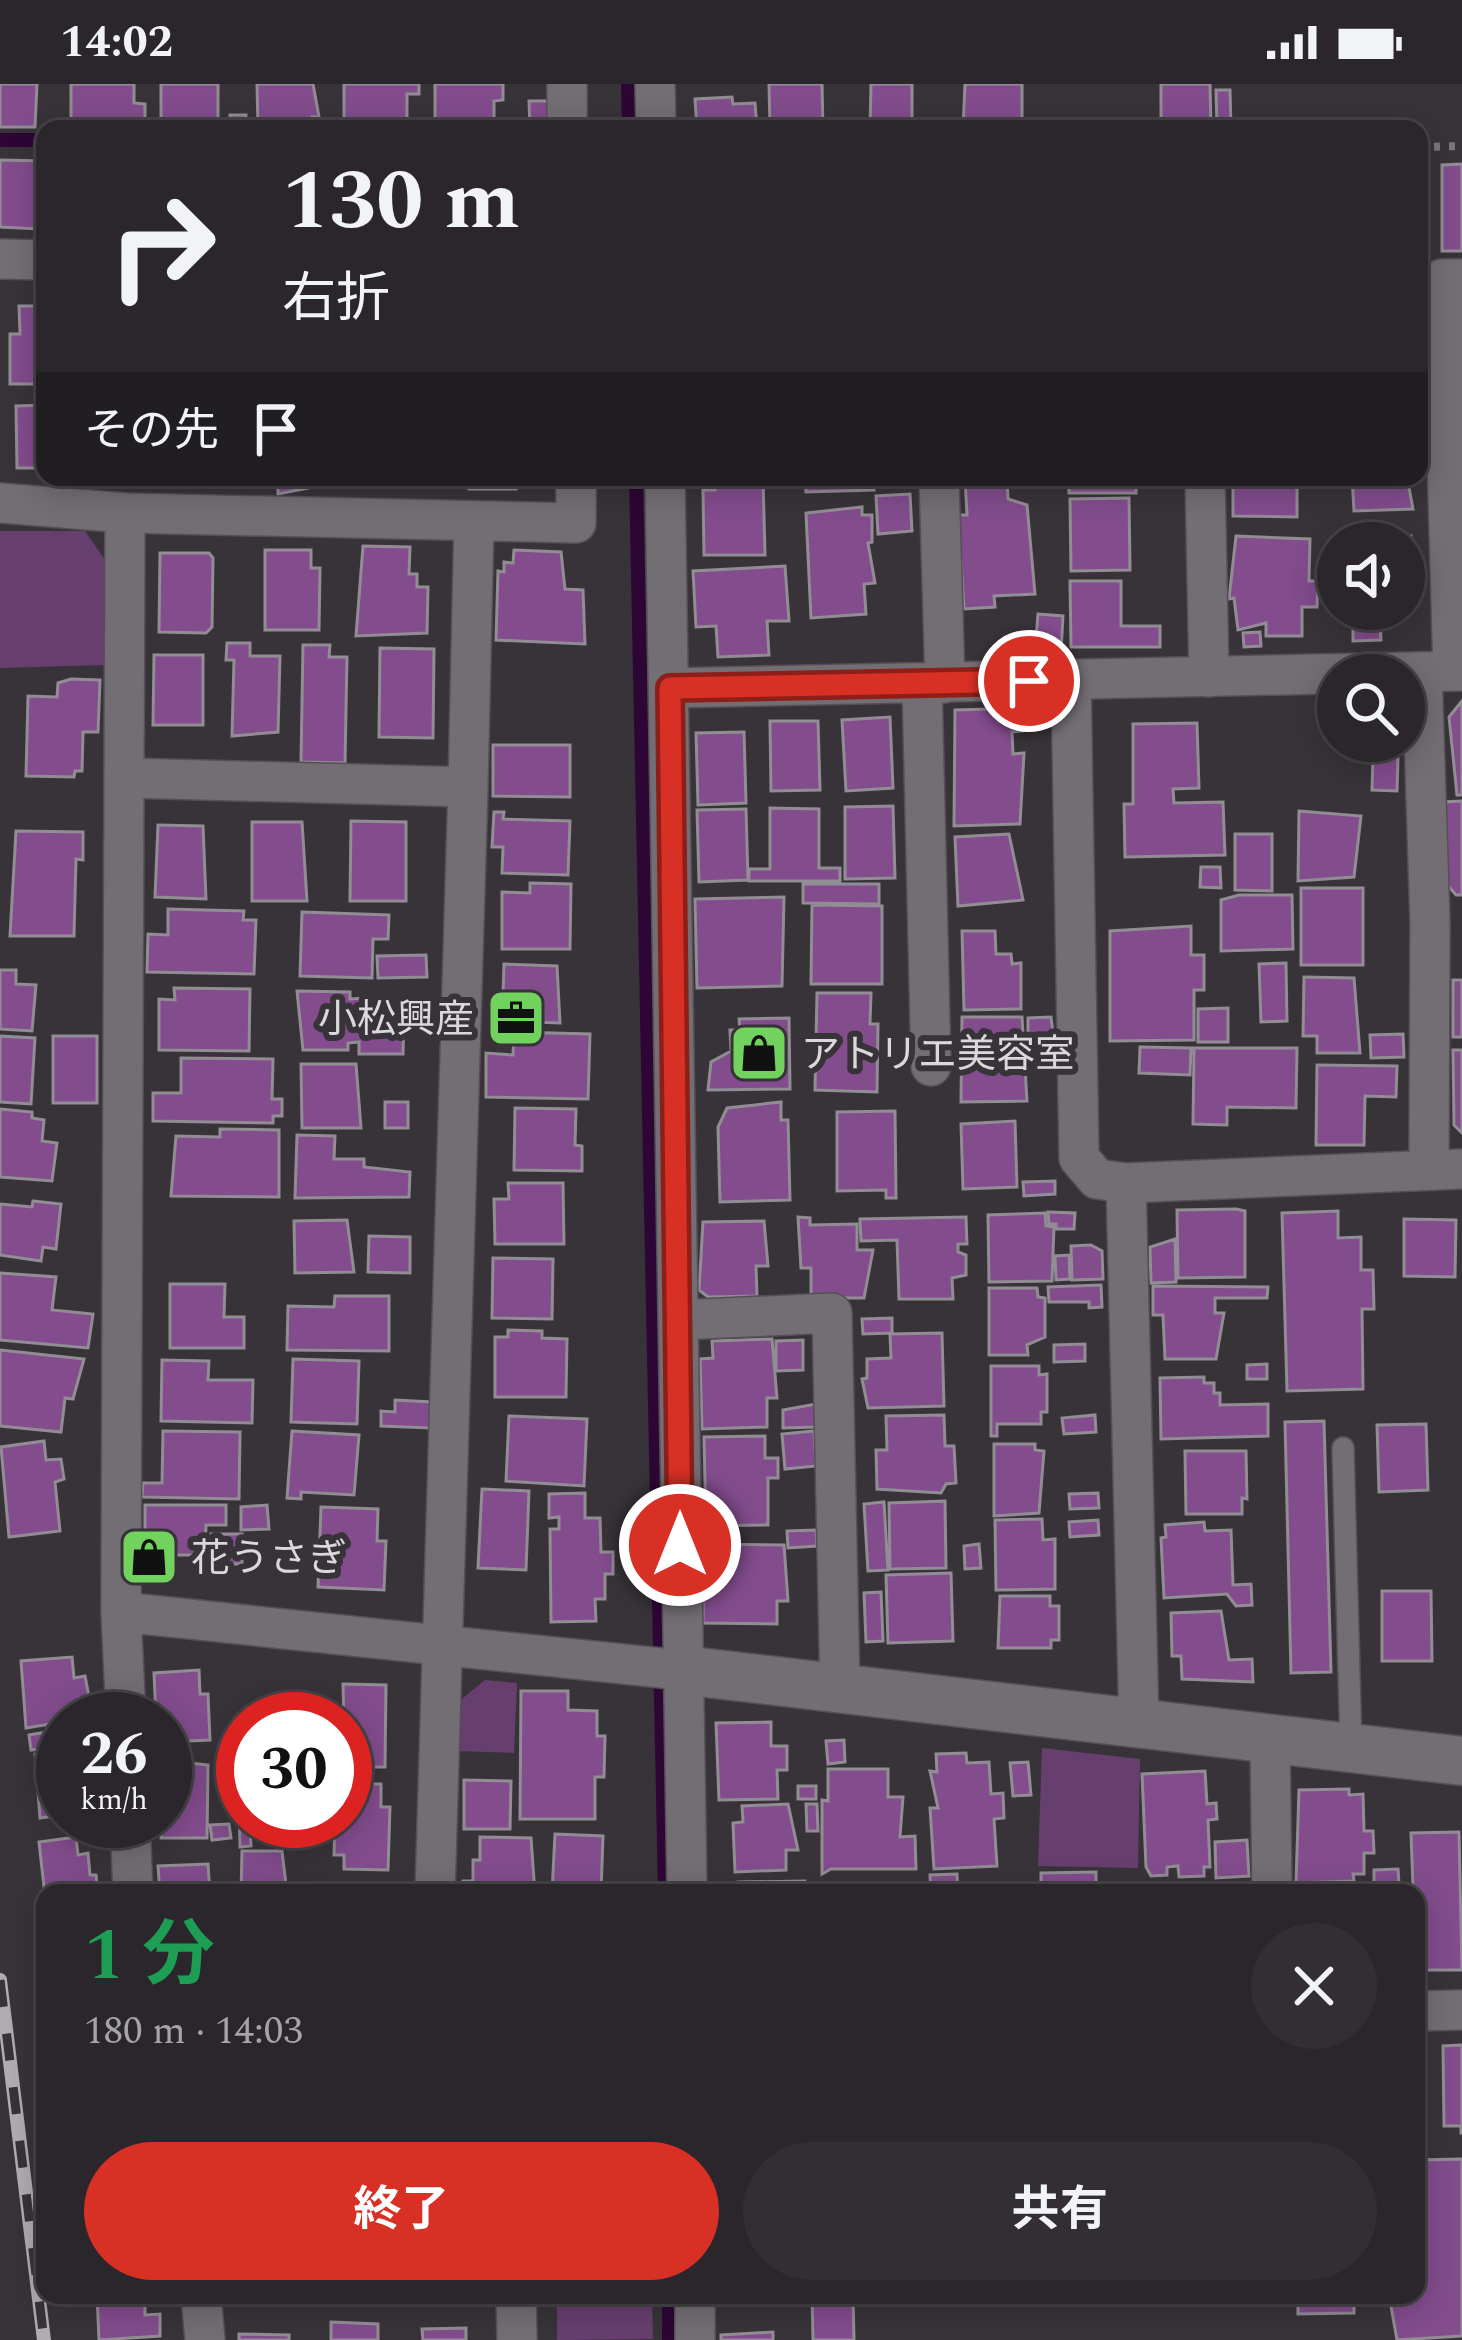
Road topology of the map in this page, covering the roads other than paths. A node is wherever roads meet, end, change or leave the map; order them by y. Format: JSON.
{"nodes":[{"id":1,"x":567,"y":84,"type":"edge"},
{"id":2,"x":656,"y":84,"type":"edge"},
{"id":3,"x":567,"y":120,"type":"edge"},
{"id":4,"x":656,"y":120,"type":"edge"},
{"id":5,"x":0,"y":259,"type":"edge"},
{"id":6,"x":36,"y":260,"type":"edge"},
{"id":7,"x":1462,"y":278,"type":"edge"},
{"id":8,"x":575,"y":486,"type":"edge"},
{"id":9,"x":664,"y":486,"type":"edge"},
{"id":10,"x":939,"y":486,"type":"edge"},
{"id":11,"x":1205,"y":486,"type":"edge"},
{"id":12,"x":0,"y":503,"type":"edge"},
{"id":13,"x":125,"y":514,"type":"junction"},
{"id":14,"x":474,"y":522,"type":"junction"},
{"id":15,"x":1446,"y":671,"type":"edge"},
{"id":16,"x":1210,"y":677,"type":"junction"},
{"id":17,"x":1071,"y":680,"type":"junction"},
{"id":18,"x":934,"y":683,"type":"junction"},
{"id":19,"x":670,"y":688,"type":"junction"},
{"id":20,"x":128,"y":778,"type":"junction"},
{"id":21,"x":468,"y":787,"type":"junction"},
{"id":22,"x":1446,"y":922,"type":"edge"},
{"id":23,"x":931,"y":1066,"type":"dead end"},
{"id":24,"x":1445,"y":1169,"type":"edge"},
{"id":25,"x":1126,"y":1183,"type":"junction"},
{"id":26,"x":679,"y":1320,"type":"junction"},
{"id":27,"x":1343,"y":1448,"type":"dead end"},
{"id":28,"x":121,"y":1612,"type":"junction"},
{"id":29,"x":442,"y":1646,"type":"junction"},
{"id":30,"x":660,"y":1668,"type":"junction"},
{"id":31,"x":840,"y":1690,"type":"junction"},
{"id":32,"x":124,"y":1692,"type":"edge"},
{"id":33,"x":1139,"y":1724,"type":"junction"},
{"id":34,"x":1270,"y":1739,"type":"junction"},
{"id":35,"x":1352,"y":1748,"type":"junction"},
{"id":36,"x":1462,"y":1761,"type":"edge"},
{"id":37,"x":131,"y":1848,"type":"edge"},
{"id":38,"x":133,"y":1884,"type":"edge"},
{"id":39,"x":435,"y":1884,"type":"edge"},
{"id":40,"x":686,"y":1884,"type":"edge"},
{"id":41,"x":1272,"y":1884,"type":"edge"},
{"id":42,"x":1462,"y":2010,"type":"edge"},
{"id":43,"x":1425,"y":2011,"type":"edge"},
{"id":44,"x":202,"y":2304,"type":"edge"},
{"id":45,"x":516,"y":2304,"type":"edge"},
{"id":46,"x":695,"y":2304,"type":"edge"},
{"id":47,"x":205,"y":2340,"type":"edge"},
{"id":48,"x":518,"y":2340,"type":"edge"},
{"id":49,"x":695,"y":2340,"type":"edge"}],
"edges":[{"from":1,"to":3,"type":"street"},
{"from":2,"to":4,"type":"street"},
{"from":5,"to":6,"type":"street"},
{"from":7,"to":15,"type":"street"},
{"from":8,"to":14,"type":"street"},
{"from":9,"to":19,"type":"street"},
{"from":10,"to":18,"type":"street"},
{"from":11,"to":16,"type":"street"},
{"from":12,"to":13,"type":"street"},
{"from":13,"to":14,"type":"street"},
{"from":13,"to":20,"type":"street"},
{"from":14,"to":21,"type":"street"},
{"from":15,"to":16,"type":"street"},
{"from":15,"to":22,"type":"street"},
{"from":16,"to":17,"type":"street"},
{"from":17,"to":18,"type":"street"},
{"from":17,"to":25,"type":"street"},
{"from":18,"to":19,"type":"street"},
{"from":18,"to":23,"type":"street"},
{"from":19,"to":26,"type":"street"},
{"from":20,"to":21,"type":"street"},
{"from":20,"to":28,"type":"street"},
{"from":21,"to":29,"type":"street"},
{"from":22,"to":24,"type":"street"},
{"from":24,"to":25,"type":"street"},
{"from":25,"to":33,"type":"street"},
{"from":26,"to":30,"type":"street"},
{"from":26,"to":31,"type":"street"},
{"from":27,"to":35,"type":"lane"},
{"from":28,"to":29,"type":"street"},
{"from":28,"to":32,"type":"street"},
{"from":29,"to":30,"type":"street"},
{"from":29,"to":39,"type":"street"},
{"from":30,"to":31,"type":"street"},
{"from":30,"to":40,"type":"street"},
{"from":31,"to":33,"type":"street"},
{"from":33,"to":34,"type":"street"},
{"from":34,"to":35,"type":"street"},
{"from":34,"to":41,"type":"street"},
{"from":35,"to":36,"type":"street"},
{"from":37,"to":38,"type":"street"},
{"from":42,"to":43,"type":"street"},
{"from":44,"to":47,"type":"street"},
{"from":45,"to":48,"type":"street"},
{"from":46,"to":49,"type":"street"}]}
